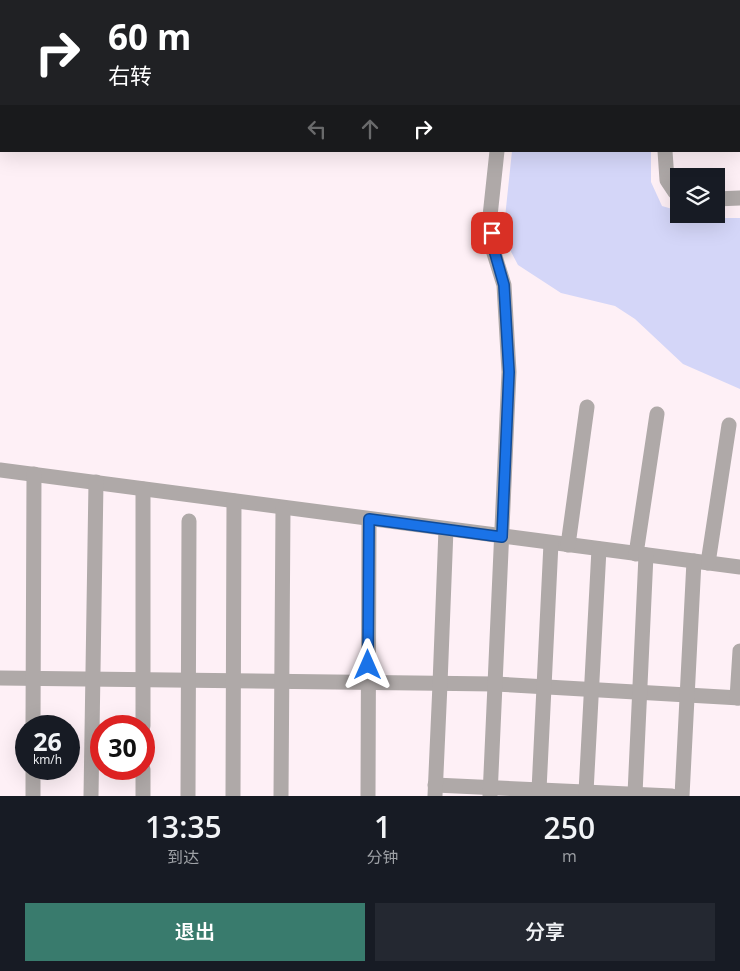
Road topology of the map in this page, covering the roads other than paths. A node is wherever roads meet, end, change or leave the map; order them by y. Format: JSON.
{"nodes":[{"id":1,"x":497,"y":152,"type":"edge"},
{"id":2,"x":665,"y":152,"type":"edge"},
{"id":3,"x":670,"y":184,"type":"edge"},
{"id":4,"x":740,"y":198,"type":"edge"},
{"id":5,"x":725,"y":199,"type":"edge"},
{"id":6,"x":588,"y":407,"type":"dead end"},
{"id":7,"x":657,"y":414,"type":"dead end"},
{"id":8,"x":729,"y":424,"type":"dead end"},
{"id":9,"x":0,"y":470,"type":"edge"},
{"id":10,"x":34,"y":474,"type":"junction"},
{"id":11,"x":96,"y":482,"type":"junction"},
{"id":12,"x":143,"y":489,"type":"junction"},
{"id":13,"x":234,"y":501,"type":"junction"},
{"id":14,"x":283,"y":508,"type":"junction"},
{"id":15,"x":369,"y":519,"type":"junction"},
{"id":16,"x":189,"y":521,"type":"dead end"},
{"id":17,"x":446,"y":529,"type":"junction"},
{"id":18,"x":502,"y":537,"type":"junction"},
{"id":19,"x":551,"y":543,"type":"junction"},
{"id":20,"x":568,"y":545,"type":"junction"},
{"id":21,"x":599,"y":549,"type":"junction"},
{"id":22,"x":641,"y":554,"type":"junction"},
{"id":23,"x":701,"y":562,"type":"junction"},
{"id":24,"x":740,"y":567,"type":"edge"},
{"id":25,"x":740,"y":651,"type":"edge"},
{"id":26,"x":0,"y":678,"type":"edge"},
{"id":27,"x":33,"y":679,"type":"junction"},
{"id":28,"x":93,"y":679,"type":"junction"},
{"id":29,"x":143,"y":680,"type":"junction"},
{"id":30,"x":188,"y":681,"type":"junction"},
{"id":31,"x":234,"y":681,"type":"junction"},
{"id":32,"x":282,"y":682,"type":"junction"},
{"id":33,"x":368,"y":683,"type":"junction"},
{"id":34,"x":440,"y":684,"type":"junction"},
{"id":35,"x":496,"y":684,"type":"junction"},
{"id":36,"x":544,"y":687,"type":"junction"},
{"id":37,"x":592,"y":690,"type":"junction"},
{"id":38,"x":639,"y":692,"type":"junction"},
{"id":39,"x":687,"y":695,"type":"junction"},
{"id":40,"x":738,"y":698,"type":"edge"},
{"id":41,"x":33,"y":715,"type":"edge"},
{"id":42,"x":143,"y":715,"type":"edge"},
{"id":43,"x":33,"y":780,"type":"edge"},
{"id":44,"x":143,"y":780,"type":"edge"},
{"id":45,"x":539,"y":790,"type":"junction"},
{"id":46,"x":435,"y":791,"type":"edge"},
{"id":47,"x":490,"y":792,"type":"edge"},
{"id":48,"x":586,"y":792,"type":"junction"},
{"id":49,"x":635,"y":794,"type":"junction"},
{"id":50,"x":33,"y":796,"type":"edge"},
{"id":51,"x":91,"y":796,"type":"edge"},
{"id":52,"x":143,"y":796,"type":"edge"},
{"id":53,"x":188,"y":796,"type":"edge"},
{"id":54,"x":233,"y":796,"type":"edge"},
{"id":55,"x":281,"y":796,"type":"edge"},
{"id":56,"x":368,"y":796,"type":"edge"},
{"id":57,"x":672,"y":796,"type":"edge"},
{"id":58,"x":682,"y":796,"type":"edge"}],
"edges":[{"from":1,"to":18,"type":"street"},
{"from":2,"to":3,"type":"street"},
{"from":4,"to":5,"type":"street"},
{"from":6,"to":20,"type":"street"},
{"from":7,"to":22,"type":"street"},
{"from":8,"to":23,"type":"street"},
{"from":9,"to":10,"type":"street"},
{"from":10,"to":11,"type":"street"},
{"from":10,"to":27,"type":"street"},
{"from":11,"to":12,"type":"street"},
{"from":11,"to":28,"type":"street"},
{"from":12,"to":13,"type":"street"},
{"from":12,"to":29,"type":"street"},
{"from":13,"to":14,"type":"street"},
{"from":13,"to":31,"type":"street"},
{"from":14,"to":15,"type":"street"},
{"from":14,"to":32,"type":"street"},
{"from":15,"to":17,"type":"street"},
{"from":15,"to":33,"type":"street"},
{"from":16,"to":30,"type":"street"},
{"from":17,"to":18,"type":"street"},
{"from":17,"to":34,"type":"street"},
{"from":18,"to":19,"type":"street"},
{"from":18,"to":35,"type":"street"},
{"from":19,"to":20,"type":"street"},
{"from":19,"to":36,"type":"street"},
{"from":20,"to":21,"type":"street"},
{"from":21,"to":22,"type":"street"},
{"from":21,"to":37,"type":"street"},
{"from":22,"to":23,"type":"street"},
{"from":22,"to":38,"type":"street"},
{"from":23,"to":24,"type":"street"},
{"from":23,"to":39,"type":"street"},
{"from":25,"to":40,"type":"street"},
{"from":26,"to":27,"type":"street"},
{"from":27,"to":28,"type":"street"},
{"from":27,"to":41,"type":"street"},
{"from":28,"to":29,"type":"street"},
{"from":28,"to":51,"type":"street"},
{"from":29,"to":30,"type":"street"},
{"from":29,"to":42,"type":"street"},
{"from":30,"to":31,"type":"street"},
{"from":30,"to":53,"type":"street"},
{"from":31,"to":32,"type":"street"},
{"from":31,"to":54,"type":"street"},
{"from":32,"to":33,"type":"street"},
{"from":32,"to":55,"type":"street"},
{"from":33,"to":34,"type":"street"},
{"from":33,"to":56,"type":"street"},
{"from":34,"to":35,"type":"street"},
{"from":34,"to":46,"type":"street"},
{"from":35,"to":36,"type":"street"},
{"from":35,"to":47,"type":"street"},
{"from":36,"to":37,"type":"street"},
{"from":36,"to":45,"type":"street"},
{"from":37,"to":38,"type":"street"},
{"from":37,"to":48,"type":"street"},
{"from":38,"to":39,"type":"street"},
{"from":38,"to":49,"type":"street"},
{"from":39,"to":40,"type":"street"},
{"from":39,"to":58,"type":"street"},
{"from":43,"to":50,"type":"street"},
{"from":44,"to":52,"type":"street"},
{"from":45,"to":47,"type":"street"},
{"from":45,"to":48,"type":"street"},
{"from":46,"to":47,"type":"street"},
{"from":48,"to":49,"type":"street"},
{"from":49,"to":57,"type":"street"}]}
